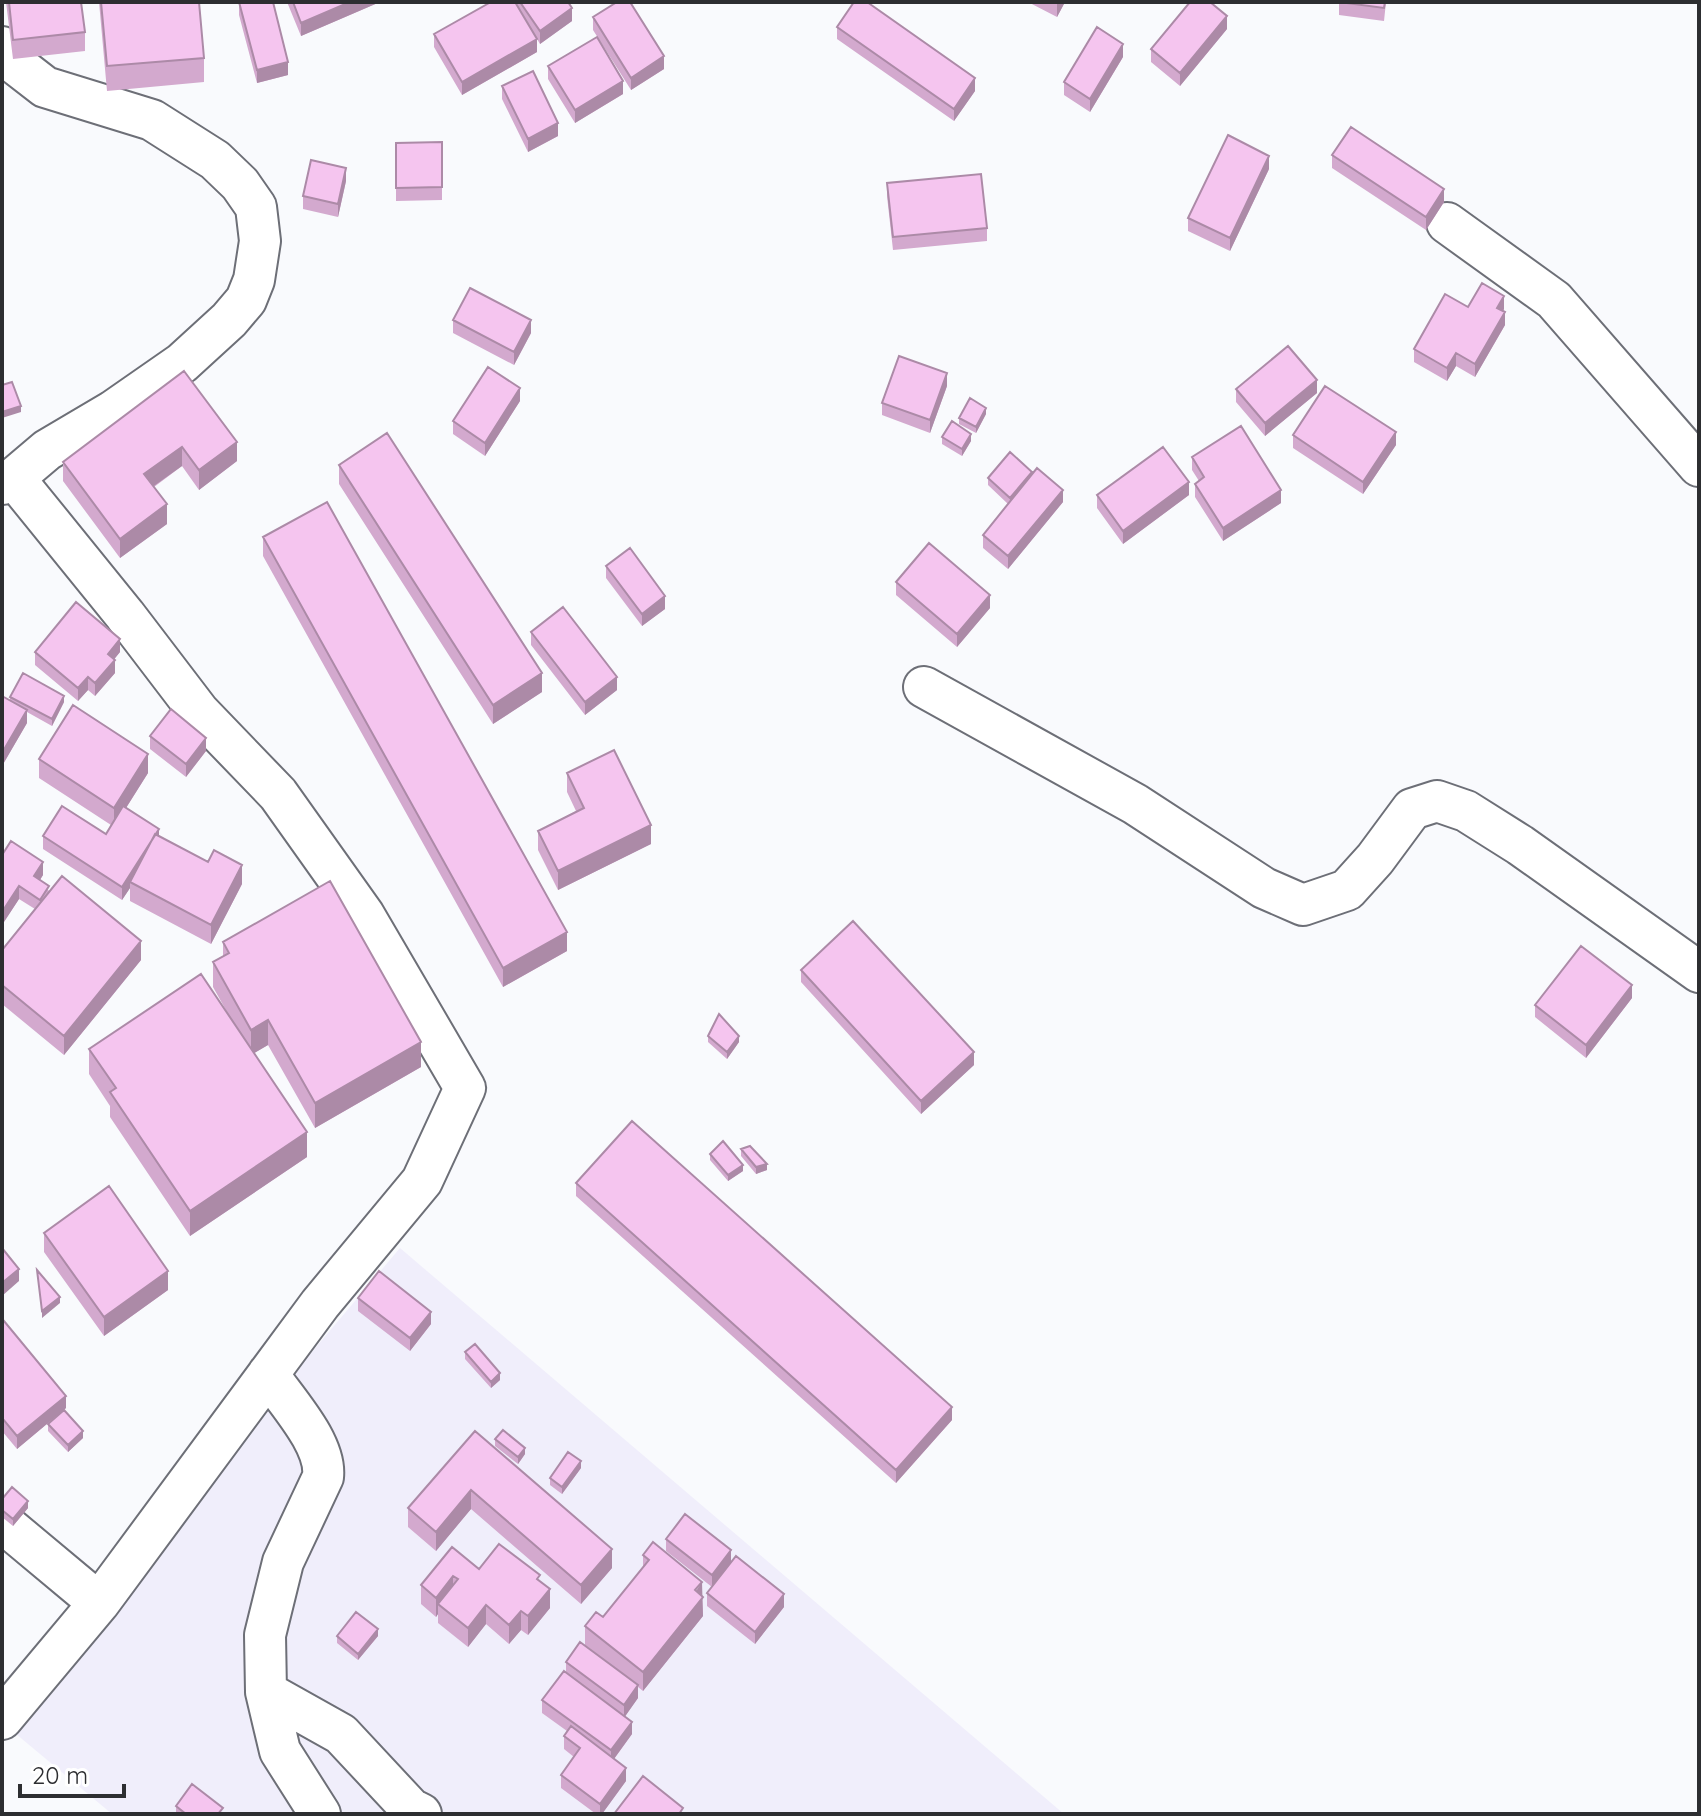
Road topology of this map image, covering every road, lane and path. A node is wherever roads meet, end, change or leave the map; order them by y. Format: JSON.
{"nodes":[{"id":1,"x":2,"y":47,"type":"edge"},
{"id":2,"x":1447,"y":223,"type":"dead end"},
{"id":3,"x":1699,"y":466,"type":"edge"},
{"id":4,"x":8,"y":481,"type":"edge"},
{"id":5,"x":924,"y":687,"type":"dead end"},
{"id":6,"x":1699,"y":972,"type":"edge"},
{"id":7,"x":268,"y":1374,"type":"junction"},
{"id":8,"x":2,"y":1522,"type":"edge"},
{"id":9,"x":99,"y":1603,"type":"junction"},
{"id":10,"x":266,"y":1692,"type":"junction"},
{"id":11,"x":2,"y":1719,"type":"edge"},
{"id":12,"x":320,"y":1814,"type":"edge"},
{"id":13,"x":421,"y":1814,"type":"edge"}],
"edges":[{"from":1,"to":4,"type":"street"},
{"from":2,"to":3,"type":"street"},
{"from":4,"to":7,"type":"street"},
{"from":5,"to":6,"type":"street"},
{"from":7,"to":9,"type":"street"},
{"from":7,"to":10,"type":"street"},
{"from":8,"to":9,"type":"street"},
{"from":9,"to":11,"type":"street"},
{"from":10,"to":12,"type":"street"},
{"from":10,"to":13,"type":"street"}]}
